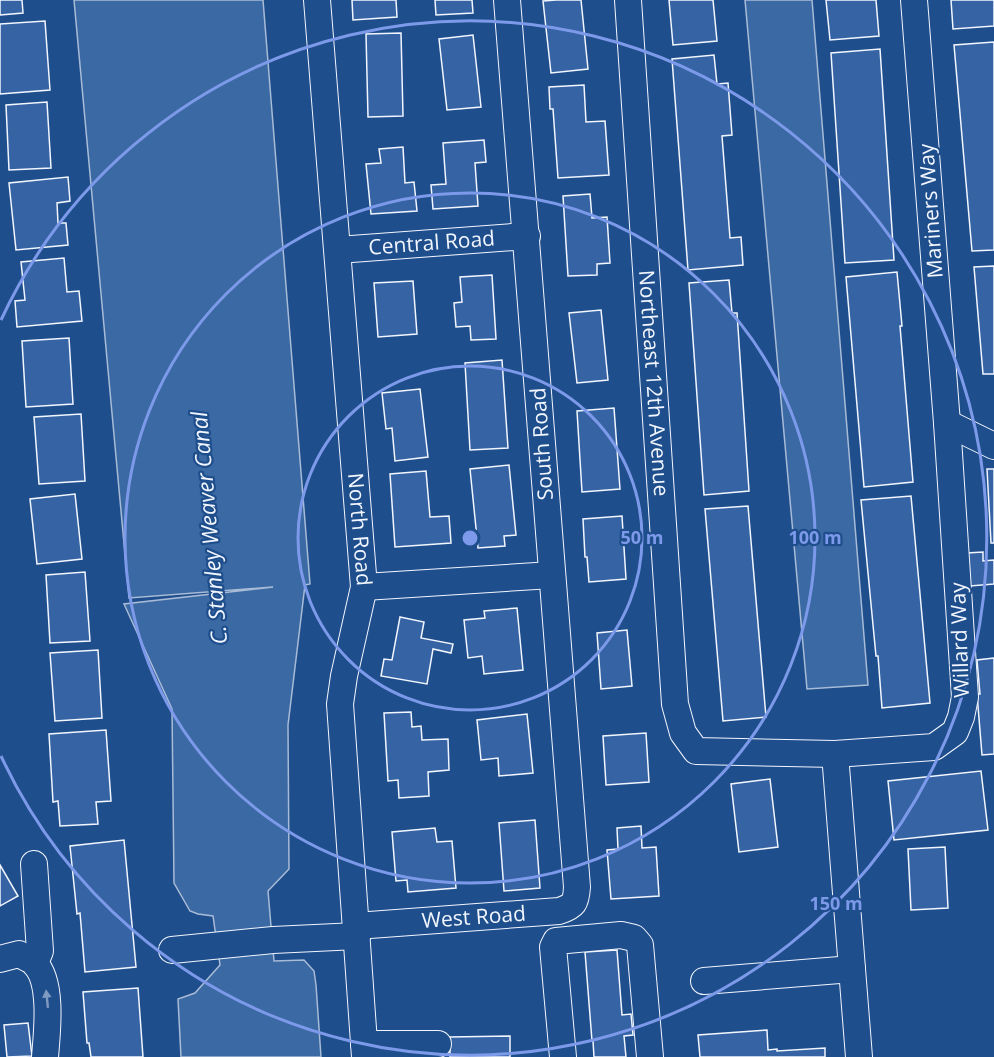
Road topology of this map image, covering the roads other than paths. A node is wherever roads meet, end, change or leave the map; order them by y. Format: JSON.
{"nodes":[{"id":1,"x":318,"y":0,"type":"edge"},
{"id":2,"x":507,"y":0,"type":"edge"},
{"id":3,"x":628,"y":0,"type":"edge"},
{"id":4,"x":914,"y":0,"type":"edge"},
{"id":5,"x":527,"y":236,"type":"junction"},
{"id":6,"x":338,"y":250,"type":"junction"},
{"id":7,"x":947,"y":423,"type":"junction"},
{"id":8,"x":994,"y":446,"type":"edge"},
{"id":9,"x":552,"y":575,"type":"junction"},
{"id":10,"x":364,"y":587,"type":"junction"},
{"id":11,"x":834,"y":754,"type":"junction"},
{"id":12,"x":34,"y":864,"type":"dead end"},
{"id":13,"x":577,"y":887,"type":"joint"},
{"id":14,"x":357,"y":931,"type":"junction"},
{"id":15,"x":172,"y":950,"type":"dead end"},
{"id":16,"x":0,"y":959,"type":"edge"},
{"id":17,"x":35,"y":963,"type":"junction"},
{"id":18,"x":852,"y":969,"type":"junction"},
{"id":19,"x":704,"y":981,"type":"dead end"},
{"id":20,"x":438,"y":1044,"type":"dead end"},
{"id":21,"x":365,"y":1051,"type":"edge"},
{"id":22,"x":45,"y":1057,"type":"edge"},
{"id":23,"x":563,"y":1057,"type":"edge"},
{"id":24,"x":650,"y":1057,"type":"edge"},
{"id":25,"x":859,"y":1057,"type":"edge"}],
"edges":[{"from":1,"to":6,"type":"street","name":"North Road"},
{"from":2,"to":5,"type":"street","name":"South Road"},
{"from":3,"to":11,"type":"street","name":"Northeast 12th Avenue"},
{"from":4,"to":7,"type":"street","name":"Mariners Way"},
{"from":5,"to":6,"type":"street","name":"Central Road"},
{"from":5,"to":9,"type":"street","name":"South Road"},
{"from":6,"to":10,"type":"street","name":"North Road"},
{"from":7,"to":8,"type":"street"},
{"from":7,"to":11,"type":"street","name":"Willard Way"},
{"from":9,"to":10,"type":"street"},
{"from":9,"to":13,"type":"street","name":"South Road"},
{"from":10,"to":14,"type":"street","name":"North Road"},
{"from":11,"to":18,"type":"street"},
{"from":12,"to":17,"type":"street"},
{"from":13,"to":14,"type":"street","name":"West Road"},
{"from":14,"to":15,"type":"street"},
{"from":14,"to":21,"type":"street","name":"North Road"},
{"from":16,"to":17,"type":"street"},
{"from":22,"to":17,"type":"street","one_way":true},
{"from":18,"to":19,"type":"street"},
{"from":18,"to":25,"type":"street"},
{"from":20,"to":21,"type":"street"},
{"from":23,"to":24,"type":"street"}]}
